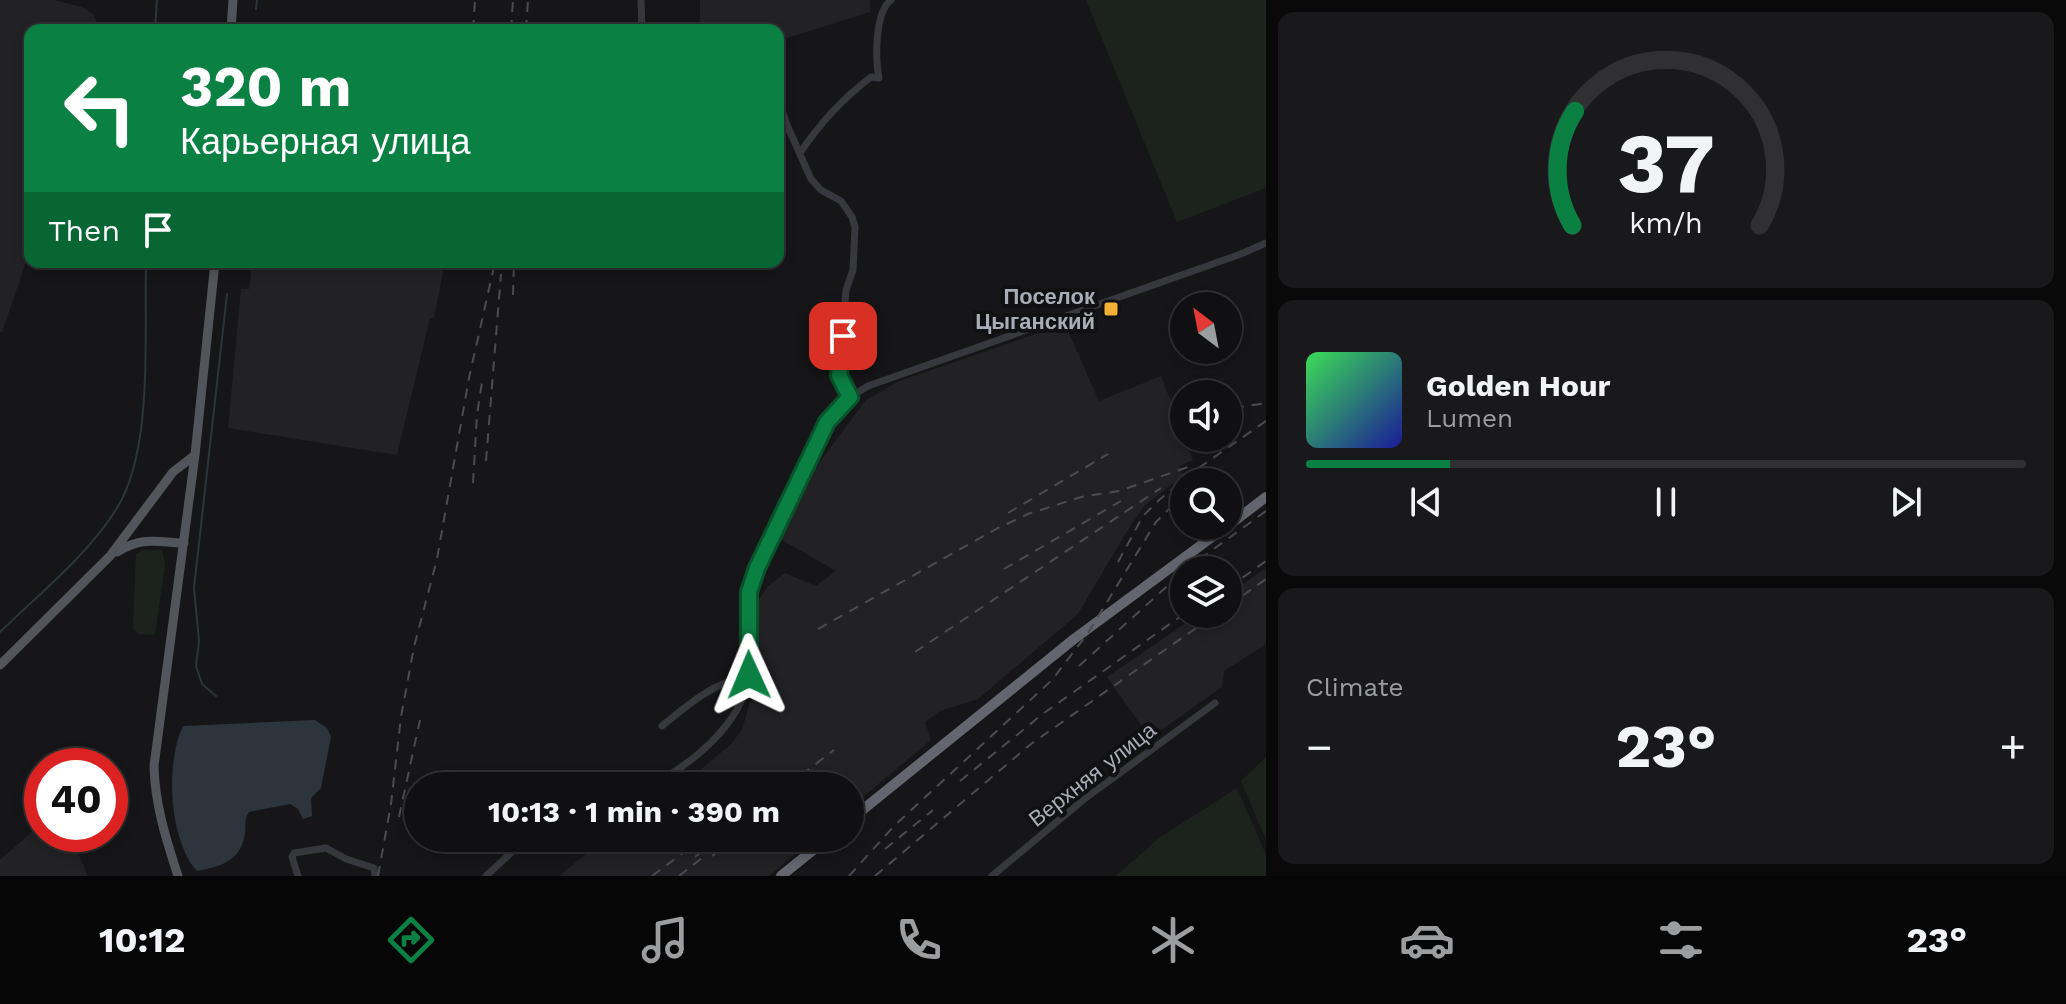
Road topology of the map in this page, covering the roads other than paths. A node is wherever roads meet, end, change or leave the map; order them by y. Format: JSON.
{"nodes":[{"id":1,"x":233,"y":0,"type":"edge"},
{"id":2,"x":641,"y":0,"type":"edge"},
{"id":3,"x":891,"y":0,"type":"edge"},
{"id":4,"x":231,"y":24,"type":"edge"},
{"id":5,"x":642,"y":24,"type":"edge"},
{"id":6,"x":784,"y":116,"type":"edge"},
{"id":7,"x":800,"y":153,"type":"junction"},
{"id":8,"x":1266,"y":243,"type":"edge"},
{"id":9,"x":214,"y":268,"type":"edge"},
{"id":10,"x":850,"y":397,"type":"junction"},
{"id":11,"x":195,"y":455,"type":"junction"},
{"id":12,"x":1266,"y":497,"type":"edge"},
{"id":13,"x":1242,"y":515,"type":"edge"},
{"id":14,"x":1209,"y":540,"type":"edge"},
{"id":15,"x":184,"y":543,"type":"junction"},
{"id":16,"x":110,"y":556,"type":"junction"},
{"id":17,"x":0,"y":665,"type":"edge"},
{"id":18,"x":749,"y":675,"type":"junction"},
{"id":19,"x":1215,"y":703,"type":"dead end"},
{"id":20,"x":662,"y":726,"type":"dead end"},
{"id":21,"x":668,"y":772,"type":"edge"},
{"id":22,"x":864,"y":809,"type":"edge"},
{"id":23,"x":512,"y":852,"type":"edge"},
{"id":24,"x":811,"y":852,"type":"edge"},
{"id":25,"x":375,"y":872,"type":"edge"},
{"id":26,"x":178,"y":876,"type":"edge"},
{"id":27,"x":298,"y":876,"type":"edge"},
{"id":28,"x":486,"y":876,"type":"edge"},
{"id":29,"x":781,"y":876,"type":"edge"},
{"id":30,"x":992,"y":876,"type":"edge"}],
"edges":[{"from":1,"to":4,"type":"main road"},
{"from":2,"to":5,"type":"street"},
{"from":3,"to":7,"type":"street"},
{"from":6,"to":7,"type":"street"},
{"from":7,"to":10,"type":"street"},
{"from":8,"to":10,"type":"street"},
{"from":9,"to":11,"type":"main road"},
{"from":10,"to":18,"type":"street"},
{"from":11,"to":15,"type":"main road"},
{"from":11,"to":16,"type":"main road"},
{"from":12,"to":13,"type":"highway"},
{"from":14,"to":22,"type":"highway"},
{"from":15,"to":16,"type":"main road"},
{"from":15,"to":26,"type":"main road"},
{"from":16,"to":17,"type":"main road"},
{"from":18,"to":20,"type":"street"},
{"from":18,"to":21,"type":"street"},
{"from":19,"to":30,"type":"street","name":"Верхняя улица"},
{"from":23,"to":28,"type":"street"},
{"from":24,"to":29,"type":"highway"},
{"from":25,"to":27,"type":"street"}]}
